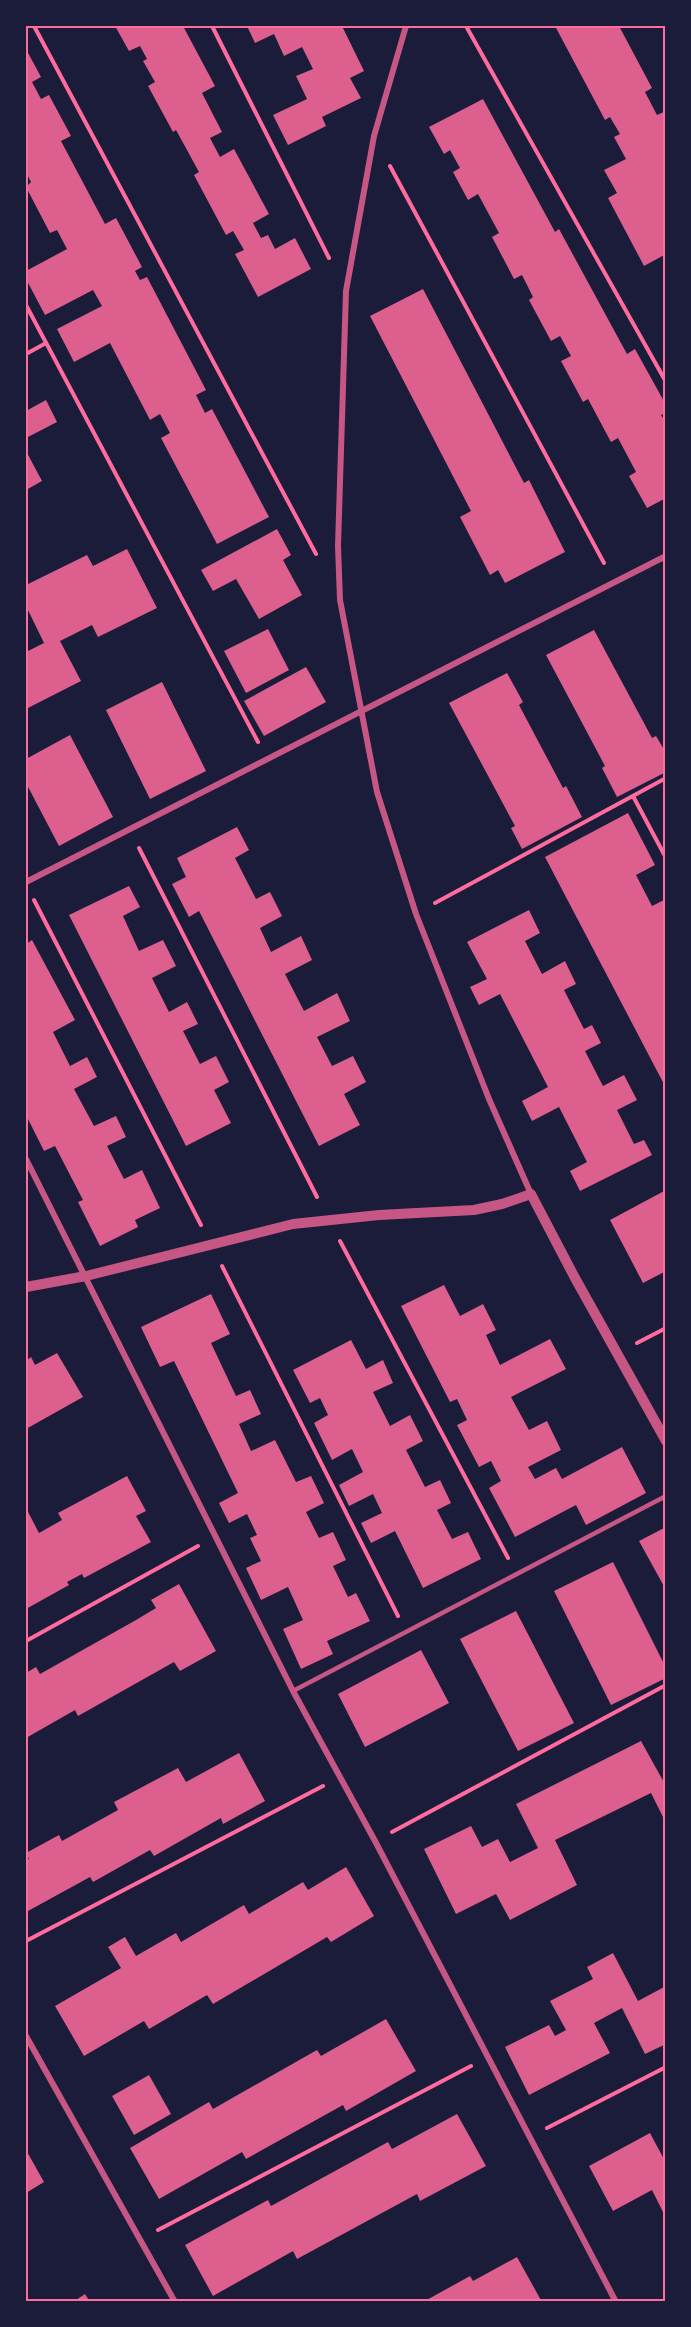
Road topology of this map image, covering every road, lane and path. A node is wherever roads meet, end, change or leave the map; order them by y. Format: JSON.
{"nodes":[{"id":1,"x":34,"y":26,"type":"edge"},
{"id":2,"x":212,"y":26,"type":"edge"},
{"id":3,"x":406,"y":26,"type":"edge"},
{"id":4,"x":466,"y":26,"type":"edge"},
{"id":5,"x":374,"y":136,"type":"junction"},
{"id":6,"x":346,"y":291,"type":"junction"},
{"id":7,"x":26,"y":305,"type":"edge"},
{"id":8,"x":46,"y":343,"type":"junction"},
{"id":9,"x":26,"y":354,"type":"edge"},
{"id":10,"x":666,"y":382,"type":"edge"},
{"id":11,"x":318,"y":558,"type":"dead end"},
{"id":12,"x":666,"y":561,"type":"edge"},
{"id":13,"x":615,"y":582,"type":"junction"},
{"id":14,"x":360,"y":712,"type":"junction"},
{"id":15,"x":267,"y":759,"type":"junction"},
{"id":16,"x":666,"y":778,"type":"edge"},
{"id":17,"x":633,"y":796,"type":"junction"},
{"id":18,"x":129,"y":829,"type":"junction"},
{"id":19,"x":666,"y":858,"type":"edge"},
{"id":20,"x":26,"y":882,"type":"edge"},
{"id":21,"x":31,"y":894,"type":"dead end"},
{"id":22,"x":416,"y":914,"type":"junction"},
{"id":23,"x":26,"y":1159,"type":"edge"},
{"id":24,"x":531,"y":1194,"type":"junction"},
{"id":25,"x":329,"y":1221,"type":"junction"},
{"id":26,"x":212,"y":1246,"type":"junction"},
{"id":27,"x":86,"y":1276,"type":"junction"},
{"id":28,"x":26,"y":1287,"type":"edge"},
{"id":29,"x":666,"y":1328,"type":"edge"},
{"id":30,"x":618,"y":1354,"type":"junction"},
{"id":31,"x":666,"y":1441,"type":"edge"},
{"id":32,"x":666,"y":1496,"type":"edge"},
{"id":33,"x":216,"y":1536,"type":"junction"},
{"id":34,"x":518,"y":1575,"type":"junction"},
{"id":35,"x":406,"y":1632,"type":"junction"},
{"id":36,"x":26,"y":1641,"type":"edge"},
{"id":37,"x":666,"y":1685,"type":"edge"},
{"id":38,"x":293,"y":1691,"type":"junction"},
{"id":39,"x":340,"y":1777,"type":"junction"},
{"id":40,"x":375,"y":1841,"type":"junction"},
{"id":41,"x":26,"y":1941,"type":"edge"},
{"id":42,"x":26,"y":2036,"type":"edge"},
{"id":43,"x":488,"y":2056,"type":"junction"},
{"id":44,"x":666,"y":2067,"type":"edge"},
{"id":45,"x":530,"y":2137,"type":"junction"},
{"id":46,"x":139,"y":2240,"type":"junction"},
{"id":47,"x":175,"y":2301,"type":"edge"},
{"id":48,"x":616,"y":2301,"type":"edge"}],
"edges":[{"from":1,"to":11,"type":"path"},
{"from":2,"to":6,"type":"path"},
{"from":3,"to":5,"type":"street"},
{"from":4,"to":10,"type":"path"},
{"from":5,"to":6,"type":"street"},
{"from":5,"to":13,"type":"path"},
{"from":6,"to":14,"type":"street"},
{"from":7,"to":8,"type":"path"},
{"from":8,"to":9,"type":"path"},
{"from":8,"to":15,"type":"path"},
{"from":12,"to":13,"type":"street"},
{"from":13,"to":14,"type":"street"},
{"from":14,"to":15,"type":"street"},
{"from":14,"to":22,"type":"street"},
{"from":15,"to":18,"type":"street"},
{"from":16,"to":17,"type":"path"},
{"from":17,"to":19,"type":"path"},
{"from":17,"to":22,"type":"path"},
{"from":18,"to":20,"type":"street"},
{"from":18,"to":25,"type":"path"},
{"from":21,"to":26,"type":"path"},
{"from":22,"to":24,"type":"street"},
{"from":23,"to":27,"type":"street"},
{"from":24,"to":25,"type":"street"},
{"from":24,"to":30,"type":"street"},
{"from":25,"to":26,"type":"street"},
{"from":25,"to":34,"type":"path"},
{"from":26,"to":27,"type":"street"},
{"from":26,"to":35,"type":"path"},
{"from":27,"to":28,"type":"street"},
{"from":27,"to":33,"type":"street"},
{"from":29,"to":30,"type":"path"},
{"from":30,"to":31,"type":"street"},
{"from":32,"to":34,"type":"lane"},
{"from":33,"to":36,"type":"path"},
{"from":33,"to":38,"type":"street"},
{"from":34,"to":35,"type":"lane"},
{"from":35,"to":38,"type":"lane"},
{"from":37,"to":40,"type":"path"},
{"from":38,"to":39,"type":"street"},
{"from":39,"to":40,"type":"street"},
{"from":39,"to":41,"type":"path"},
{"from":40,"to":43,"type":"street"},
{"from":42,"to":46,"type":"street"},
{"from":43,"to":45,"type":"street"},
{"from":43,"to":46,"type":"path"},
{"from":44,"to":45,"type":"path"},
{"from":45,"to":48,"type":"street"},
{"from":46,"to":47,"type":"street"}]}
